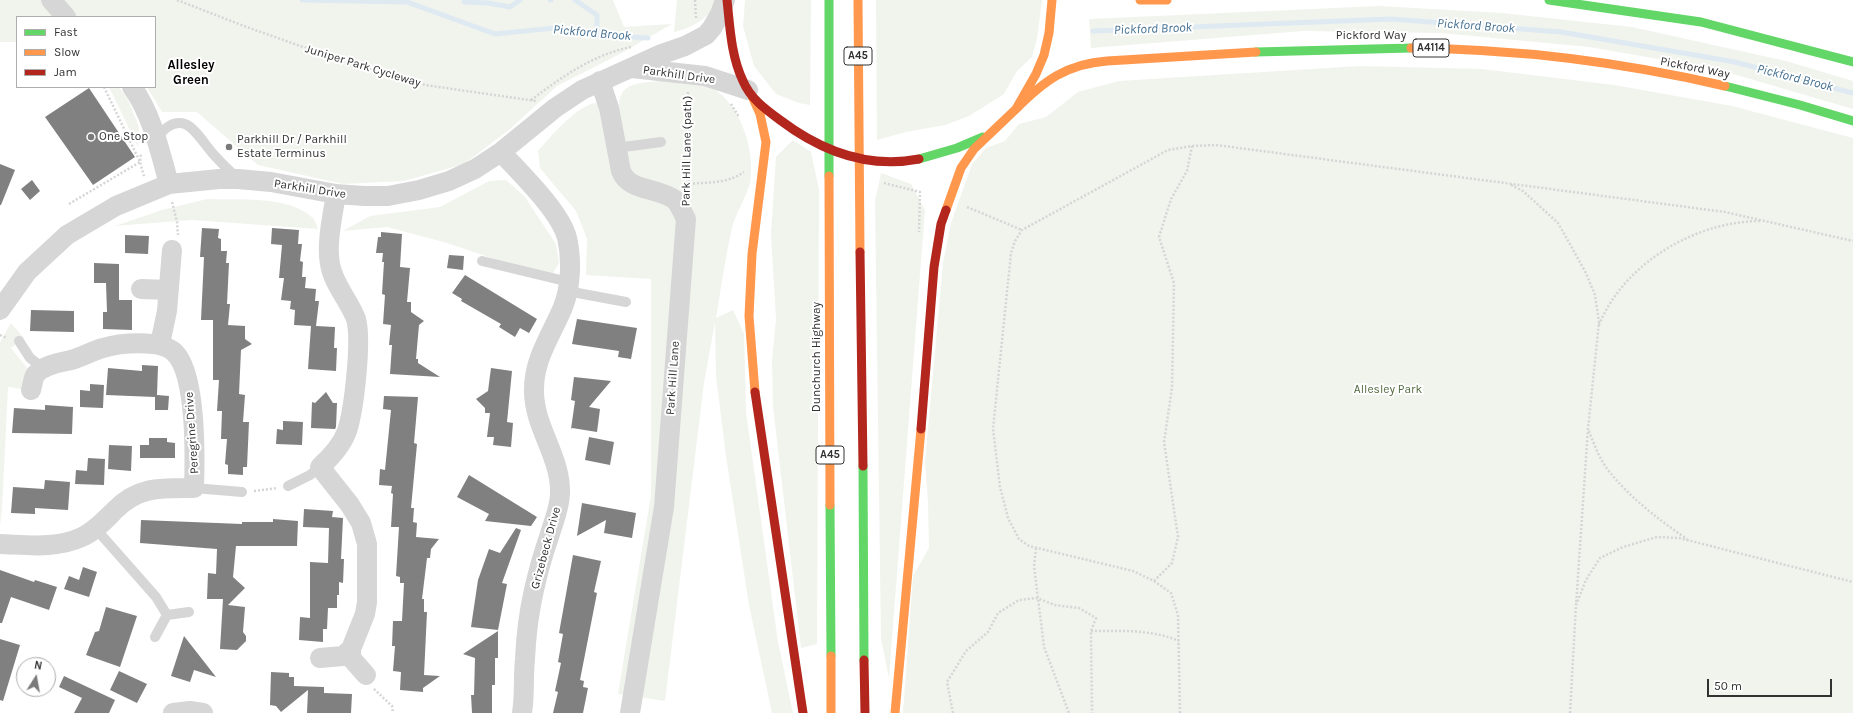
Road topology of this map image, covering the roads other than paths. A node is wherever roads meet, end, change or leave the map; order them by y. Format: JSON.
{"nodes":[{"id":1,"x":51,"y":0,"type":"edge"},
{"id":2,"x":726,"y":0,"type":"edge"},
{"id":3,"x":829,"y":0,"type":"edge"},
{"id":4,"x":858,"y":0,"type":"edge"},
{"id":5,"x":1052,"y":0,"type":"edge"},
{"id":6,"x":1140,"y":0,"type":"edge"},
{"id":7,"x":1167,"y":0,"type":"edge"},
{"id":8,"x":1549,"y":0,"type":"edge"},
{"id":9,"x":65,"y":16,"type":"edge"},
{"id":10,"x":1853,"y":62,"type":"edge"},
{"id":11,"x":632,"y":68,"type":"junction"},
{"id":12,"x":600,"y":81,"type":"junction"},
{"id":13,"x":133,"y":88,"type":"edge"},
{"id":14,"x":749,"y":92,"type":"junction"},
{"id":15,"x":1016,"y":109,"type":"junction"},
{"id":16,"x":1853,"y":121,"type":"edge"},
{"id":17,"x":991,"y":134,"type":"junction"},
{"id":18,"x":661,"y":142,"type":"dead end"},
{"id":19,"x":149,"y":143,"type":"junction"},
{"id":20,"x":616,"y":148,"type":"junction"},
{"id":21,"x":501,"y":152,"type":"junction"},
{"id":22,"x":238,"y":179,"type":"junction"},
{"id":23,"x":168,"y":184,"type":"junction"},
{"id":24,"x":336,"y":194,"type":"junction"},
{"id":25,"x":172,"y":250,"type":"road end"},
{"id":26,"x":482,"y":261,"type":"dead end"},
{"id":27,"x":568,"y":286,"type":"junction"},
{"id":28,"x":141,"y":289,"type":"dead end"},
{"id":29,"x":169,"y":290,"type":"junction"},
{"id":30,"x":626,"y":302,"type":"dead end"},
{"id":31,"x":0,"y":310,"type":"edge"},
{"id":32,"x":19,"y":341,"type":"dead end"},
{"id":33,"x":160,"y":344,"type":"junction"},
{"id":34,"x":43,"y":368,"type":"junction"},
{"id":35,"x":31,"y":390,"type":"dead end"},
{"id":36,"x":320,"y":468,"type":"junction"},
{"id":37,"x":288,"y":486,"type":"road end"},
{"id":38,"x":194,"y":488,"type":"junction"},
{"id":39,"x":242,"y":492,"type":"road end"},
{"id":40,"x":96,"y":529,"type":"junction"},
{"id":41,"x":0,"y":544,"type":"edge"},
{"id":42,"x":189,"y":612,"type":"dead end"},
{"id":43,"x":167,"y":615,"type":"junction"},
{"id":44,"x":154,"y":637,"type":"dead end"},
{"id":45,"x":351,"y":649,"type":"junction"},
{"id":46,"x":320,"y":658,"type":"dead end"},
{"id":47,"x":366,"y":675,"type":"road end"},
{"id":48,"x":173,"y":713,"type":"edge"},
{"id":49,"x":203,"y":713,"type":"edge"},
{"id":50,"x":522,"y":713,"type":"edge"},
{"id":51,"x":630,"y":713,"type":"edge"},
{"id":52,"x":803,"y":713,"type":"edge"},
{"id":53,"x":831,"y":713,"type":"edge"},
{"id":54,"x":865,"y":713,"type":"edge"},
{"id":55,"x":895,"y":713,"type":"edge"}],
"edges":[{"from":1,"to":9,"type":"street"},
{"from":2,"to":11,"type":"street","name":"Parkhill Drive"},
{"from":2,"to":14,"type":"highway"},
{"from":3,"to":53,"type":"highway","name":"Dunchurch Highway","number":"A45"},
{"from":4,"to":54,"type":"highway","number":"A45"},
{"from":5,"to":15,"type":"highway"},
{"from":6,"to":7,"type":"highway"},
{"from":8,"to":10,"type":"highway"},
{"from":11,"to":12,"type":"street","name":"Parkhill Drive"},
{"from":11,"to":14,"type":"street","name":"Parkhill Drive"},
{"from":12,"to":20,"type":"street","name":"Park Hill Lane"},
{"from":12,"to":21,"type":"street","name":"Parkhill Drive"},
{"from":13,"to":19,"type":"street"},
{"from":14,"to":17,"type":"highway"},
{"from":14,"to":52,"type":"highway"},
{"from":15,"to":16,"type":"highway","name":"Pickford Way","number":"A4114"},
{"from":15,"to":17,"type":"highway","name":"Pickford Way"},
{"from":17,"to":55,"type":"highway","name":"Pickford Way"},
{"from":18,"to":20,"type":"lane"},
{"from":19,"to":22,"type":"lane"},
{"from":19,"to":23,"type":"street"},
{"from":20,"to":51,"type":"street","name":"Park Hill Lane"},
{"from":21,"to":24,"type":"street","name":"Parkhill Drive"},
{"from":21,"to":27,"type":"street","name":"Grizebeck Drive"},
{"from":22,"to":23,"type":"street","name":"Parkhill Drive"},
{"from":22,"to":24,"type":"street","name":"Parkhill Drive"},
{"from":23,"to":31,"type":"street","name":"Parkhill Drive"},
{"from":24,"to":36,"type":"street"},
{"from":25,"to":29,"type":"street"},
{"from":26,"to":27,"type":"lane"},
{"from":27,"to":30,"type":"lane"},
{"from":27,"to":50,"type":"street","name":"Grizebeck Drive"},
{"from":28,"to":29,"type":"street"},
{"from":29,"to":33,"type":"street"},
{"from":32,"to":34,"type":"lane"},
{"from":33,"to":34,"type":"street"},
{"from":33,"to":38,"type":"street","name":"Peregrine Drive"},
{"from":34,"to":35,"type":"street"},
{"from":36,"to":37,"type":"lane"},
{"from":36,"to":45,"type":"street"},
{"from":38,"to":39,"type":"lane"},
{"from":38,"to":40,"type":"street","name":"Peregrine Drive"},
{"from":40,"to":41,"type":"street","name":"Peregrine Drive"},
{"from":40,"to":43,"type":"lane"},
{"from":42,"to":43,"type":"lane"},
{"from":43,"to":44,"type":"lane"},
{"from":45,"to":46,"type":"street"},
{"from":45,"to":47,"type":"street"},
{"from":48,"to":49,"type":"street"}]}
